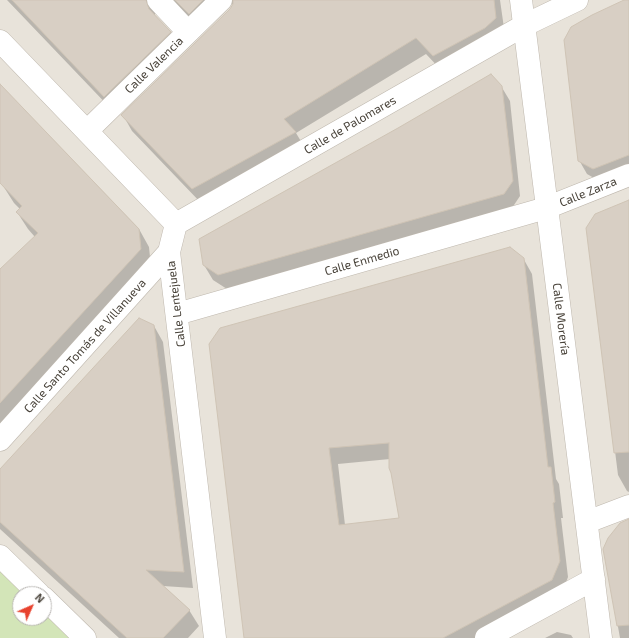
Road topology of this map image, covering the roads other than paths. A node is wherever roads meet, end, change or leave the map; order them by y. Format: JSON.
{"nodes":[{"id":1,"x":158,"y":0,"type":"edge"},
{"id":2,"x":221,"y":0,"type":"edge"},
{"id":3,"x":521,"y":0,"type":"edge"},
{"id":4,"x":578,"y":0,"type":"edge"},
{"id":5,"x":524,"y":26,"type":"junction"},
{"id":6,"x":188,"y":32,"type":"junction"},
{"id":7,"x":0,"y":41,"type":"edge"},
{"id":8,"x":86,"y":131,"type":"junction"},
{"id":9,"x":629,"y":175,"type":"edge"},
{"id":10,"x":546,"y":208,"type":"junction"},
{"id":11,"x":176,"y":224,"type":"junction"},
{"id":12,"x":169,"y":252,"type":"junction"},
{"id":13,"x":177,"y":314,"type":"junction"},
{"id":14,"x":0,"y":440,"type":"edge"},
{"id":15,"x":629,"y":506,"type":"edge"},
{"id":16,"x":586,"y":522,"type":"junction"},
{"id":17,"x":0,"y":556,"type":"edge"},
{"id":18,"x":594,"y":579,"type":"junction"},
{"id":19,"x":31,"y":586,"type":"edge"},
{"id":20,"x":52,"y":606,"type":"edge"},
{"id":21,"x":85,"y":638,"type":"edge"},
{"id":22,"x":215,"y":638,"type":"edge"},
{"id":23,"x":486,"y":638,"type":"edge"},
{"id":24,"x":601,"y":638,"type":"edge"}],
"edges":[{"from":1,"to":6,"type":"street"},
{"from":2,"to":6,"type":"street","name":"Calle Valencia"},
{"from":3,"to":5,"type":"street","name":"Calle Morería"},
{"from":4,"to":5,"type":"street","name":"Calle de Palomares"},
{"from":5,"to":10,"type":"street","name":"Calle Morería"},
{"from":5,"to":11,"type":"street","name":"Calle de Palomares"},
{"from":6,"to":8,"type":"street","name":"Calle Valencia"},
{"from":7,"to":8,"type":"street"},
{"from":8,"to":11,"type":"street"},
{"from":9,"to":10,"type":"street","name":"Calle Zarza"},
{"from":10,"to":13,"type":"street","name":"Calle Enmedio"},
{"from":10,"to":16,"type":"street","name":"Calle Morería"},
{"from":11,"to":12,"type":"street","name":"Calle Lentejuela"},
{"from":12,"to":13,"type":"street","name":"Calle Lentejuela"},
{"from":12,"to":14,"type":"street","name":"Calle Santo Tomás de Villanueva"},
{"from":13,"to":22,"type":"street","name":"Calle Lentejuela"},
{"from":15,"to":16,"type":"street"},
{"from":16,"to":18,"type":"street","name":"Calle Morería"},
{"from":17,"to":19,"type":"street"},
{"from":18,"to":23,"type":"street"},
{"from":18,"to":24,"type":"street","name":"Calle Morería"},
{"from":20,"to":21,"type":"street"}]}
